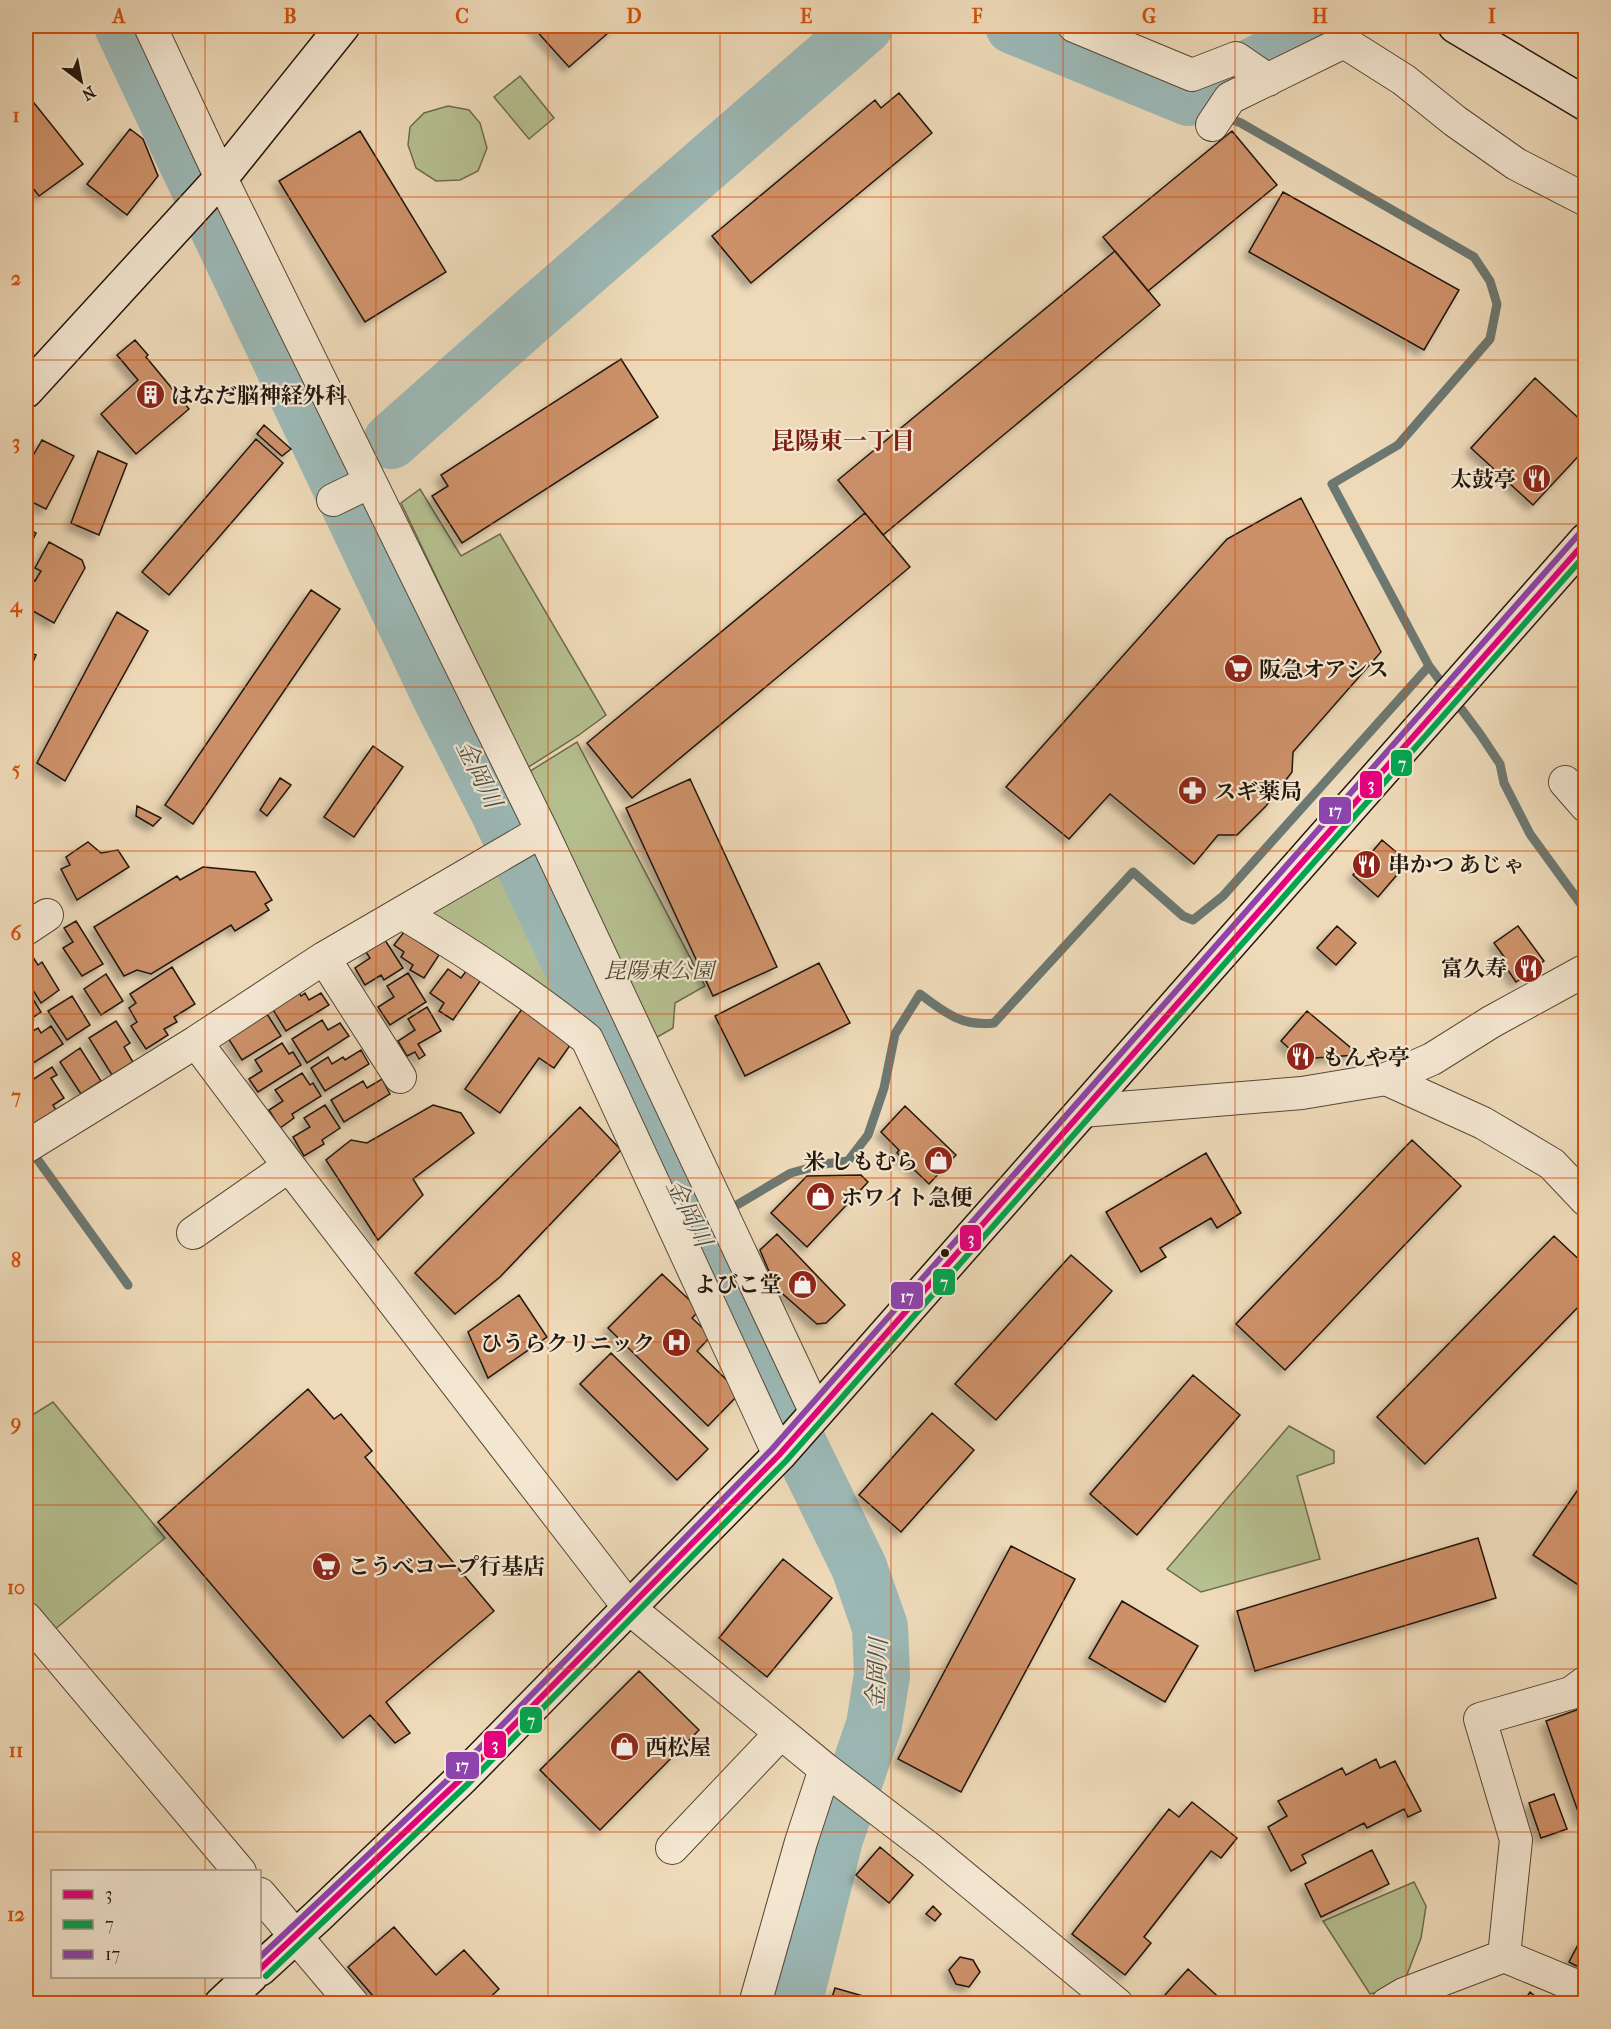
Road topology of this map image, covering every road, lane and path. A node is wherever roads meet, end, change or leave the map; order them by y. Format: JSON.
{"nodes":[{"id":1,"x":150,"y":26,"type":"edge"},
{"id":2,"x":343,"y":26,"type":"edge"},
{"id":3,"x":1074,"y":26,"type":"edge"},
{"id":4,"x":1455,"y":26,"type":"edge"},
{"id":5,"x":1268,"y":80,"type":"junction"},
{"id":6,"x":1586,"y":104,"type":"edge"},
{"id":7,"x":1212,"y":125,"type":"dead end"},
{"id":8,"x":221,"y":178,"type":"junction"},
{"id":9,"x":1585,"y":198,"type":"edge"},
{"id":10,"x":26,"y":391,"type":"edge"},
{"id":11,"x":1586,"y":540,"type":"edge"},
{"id":12,"x":1564,"y":782,"type":"dead end"},
{"id":13,"x":1586,"y":807,"type":"edge"},
{"id":14,"x":542,"y":831,"type":"junction"},
{"id":15,"x":402,"y":913,"type":"junction"},
{"id":16,"x":324,"y":958,"type":"junction"},
{"id":17,"x":1577,"y":984,"type":"edge"},
{"id":18,"x":629,"y":1016,"type":"junction"},
{"id":19,"x":587,"y":1039,"type":"junction"},
{"id":20,"x":196,"y":1042,"type":"junction"},
{"id":21,"x":400,"y":1077,"type":"dead end"},
{"id":22,"x":1386,"y":1079,"type":"junction"},
{"id":23,"x":1082,"y":1111,"type":"junction"},
{"id":24,"x":26,"y":1147,"type":"edge"},
{"id":25,"x":289,"y":1166,"type":"junction"},
{"id":26,"x":1586,"y":1200,"type":"edge"},
{"id":27,"x":193,"y":1233,"type":"dead end"},
{"id":28,"x":797,"y":1435,"type":"junction"},
{"id":29,"x":630,"y":1609,"type":"junction"},
{"id":30,"x":26,"y":1618,"type":"edge"},
{"id":31,"x":1586,"y":1682,"type":"edge"},
{"id":32,"x":781,"y":1733,"type":"junction"},
{"id":33,"x":840,"y":1780,"type":"junction"},
{"id":34,"x":672,"y":1848,"type":"dead end"},
{"id":35,"x":238,"y":1870,"type":"edge"},
{"id":36,"x":261,"y":1895,"type":"edge"},
{"id":37,"x":296,"y":1937,"type":"junction"},
{"id":38,"x":1504,"y":1956,"type":"junction"},
{"id":39,"x":261,"y":1968,"type":"edge"},
{"id":40,"x":250,"y":1978,"type":"edge"},
{"id":41,"x":1586,"y":1990,"type":"edge"},
{"id":42,"x":221,"y":2004,"type":"edge"},
{"id":43,"x":352,"y":2004,"type":"edge"},
{"id":44,"x":755,"y":2004,"type":"edge"},
{"id":45,"x":1117,"y":2004,"type":"edge"},
{"id":46,"x":1387,"y":2004,"type":"edge"}],
"edges":[{"from":1,"to":8,"type":"street"},
{"from":2,"to":8,"type":"main road"},
{"from":3,"to":5,"type":"street"},
{"from":4,"to":6,"type":"main road"},
{"from":5,"to":7,"type":"street"},
{"from":5,"to":9,"type":"street"},
{"from":8,"to":10,"type":"main road"},
{"from":8,"to":14,"type":"street"},
{"from":11,"to":23,"type":"main road"},
{"from":12,"to":13,"type":"street"},
{"from":14,"to":15,"type":"street"},
{"from":14,"to":18,"type":"street"},
{"from":15,"to":16,"type":"street"},
{"from":15,"to":19,"type":"street"},
{"from":16,"to":20,"type":"street"},
{"from":16,"to":21,"type":"street"},
{"from":17,"to":22,"type":"street"},
{"from":18,"to":19,"type":"street"},
{"from":18,"to":28,"type":"street"},
{"from":19,"to":28,"type":"street"},
{"from":20,"to":24,"type":"street"},
{"from":20,"to":25,"type":"street"},
{"from":22,"to":23,"type":"street"},
{"from":22,"to":26,"type":"street"},
{"from":23,"to":28,"type":"main road"},
{"from":25,"to":27,"type":"street"},
{"from":25,"to":29,"type":"street"},
{"from":28,"to":29,"type":"main road"},
{"from":29,"to":32,"type":"street"},
{"from":29,"to":37,"type":"main road"},
{"from":30,"to":35,"type":"street"},
{"from":31,"to":38,"type":"street"},
{"from":32,"to":33,"type":"street"},
{"from":32,"to":34,"type":"street"},
{"from":33,"to":44,"type":"street"},
{"from":33,"to":45,"type":"street"},
{"from":36,"to":37,"type":"street"},
{"from":37,"to":39,"type":"main road"},
{"from":37,"to":43,"type":"street"},
{"from":38,"to":41,"type":"street"},
{"from":38,"to":46,"type":"street"},
{"from":40,"to":42,"type":"main road"}]}
